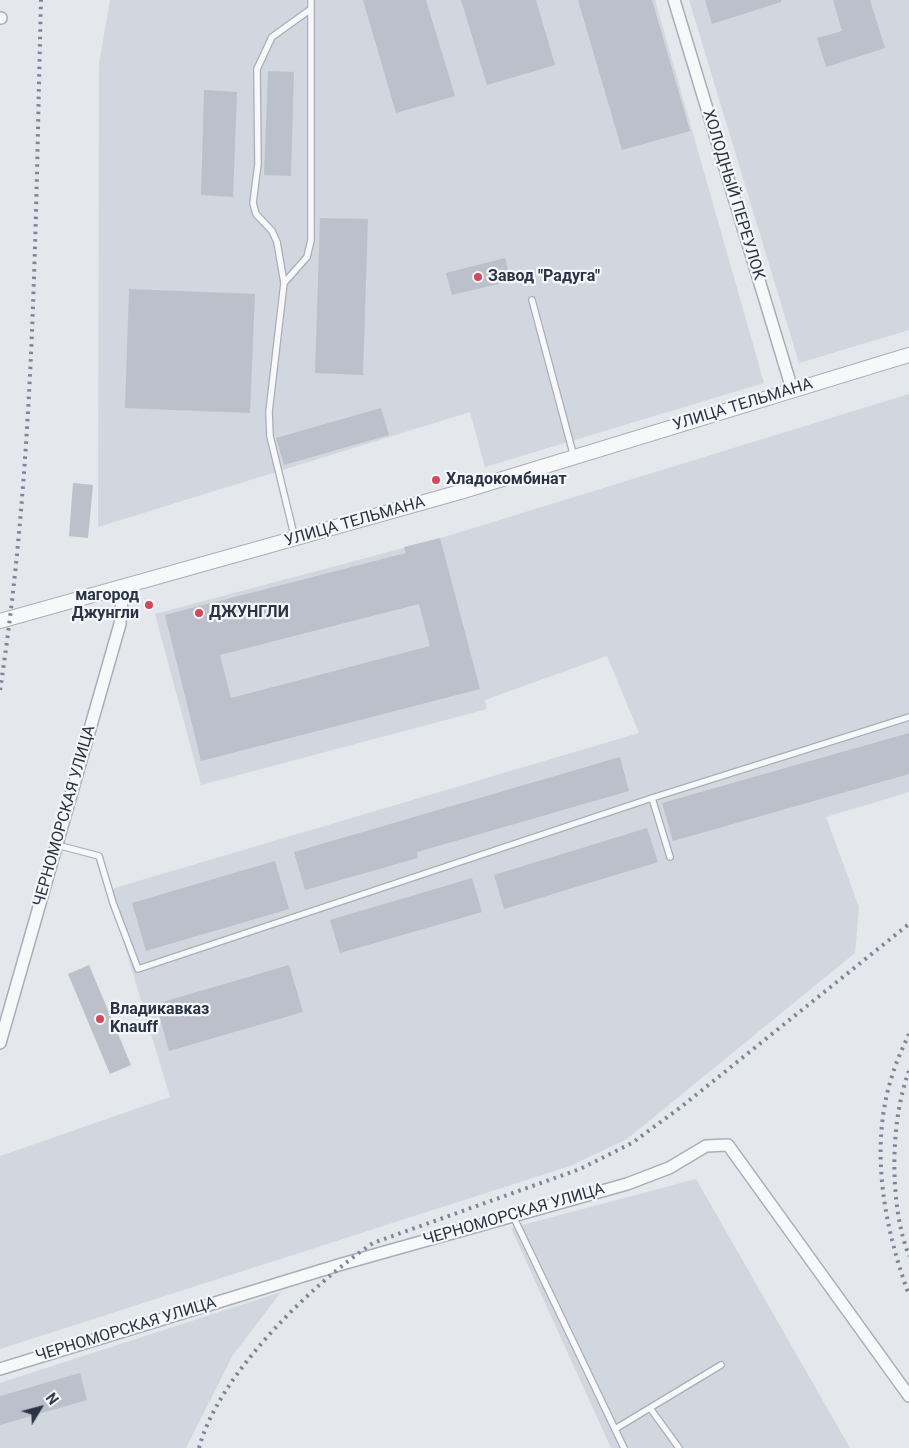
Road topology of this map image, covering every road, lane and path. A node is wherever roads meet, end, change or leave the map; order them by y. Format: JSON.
{"nodes":[{"id":1,"x":311,"y":0,"type":"edge"},
{"id":2,"x":674,"y":0,"type":"edge"},
{"id":3,"x":311,"y":9,"type":"junction"},
{"id":4,"x":284,"y":283,"type":"junction"},
{"id":5,"x":532,"y":300,"type":"dead end"},
{"id":6,"x":909,"y":355,"type":"edge"},
{"id":7,"x":792,"y":390,"type":"junction"},
{"id":8,"x":574,"y":458,"type":"junction"},
{"id":9,"x":295,"y":539,"type":"junction"},
{"id":10,"x":122,"y":588,"type":"junction"},
{"id":11,"x":0,"y":621,"type":"edge"},
{"id":12,"x":909,"y":717,"type":"edge"},
{"id":13,"x":652,"y":798,"type":"junction"},
{"id":14,"x":57,"y":845,"type":"junction"},
{"id":15,"x":670,"y":857,"type":"dead end"},
{"id":16,"x":0,"y":1043,"type":"edge"},
{"id":17,"x":513,"y":1216,"type":"junction"},
{"id":18,"x":721,"y":1365,"type":"dead end"},
{"id":19,"x":0,"y":1369,"type":"edge"},
{"id":20,"x":909,"y":1396,"type":"edge"},
{"id":21,"x":650,"y":1408,"type":"junction"},
{"id":22,"x":615,"y":1429,"type":"junction"},
{"id":23,"x":624,"y":1448,"type":"edge"},
{"id":24,"x":679,"y":1448,"type":"edge"}],
"edges":[{"from":1,"to":3,"type":"lane"},
{"from":2,"to":7,"type":"street","name":"ХОЛОДНЫЙ ПЕРЕУЛОК"},
{"from":3,"to":4,"type":"lane"},
{"from":3,"to":4,"type":"lane"},
{"from":4,"to":9,"type":"lane"},
{"from":5,"to":8,"type":"lane"},
{"from":6,"to":7,"type":"street","name":"УЛИЦА ТЕЛЬМАНА"},
{"from":7,"to":8,"type":"street","name":"УЛИЦА ТЕЛЬМАНА"},
{"from":8,"to":9,"type":"street","name":"УЛИЦА ТЕЛЬМАНА"},
{"from":9,"to":10,"type":"street","name":"УЛИЦА ТЕЛЬМАНА"},
{"from":10,"to":11,"type":"street","name":"УЛИЦА ТЕЛЬМАНА"},
{"from":10,"to":14,"type":"street","name":"ЧЕРНОМОРСКАЯ УЛИЦА"},
{"from":12,"to":13,"type":"lane"},
{"from":13,"to":14,"type":"lane"},
{"from":13,"to":15,"type":"lane"},
{"from":14,"to":16,"type":"street","name":"ЧЕРНОМОРСКАЯ УЛИЦА"},
{"from":17,"to":19,"type":"street","name":"ЧЕРНОМОРСКАЯ УЛИЦА"},
{"from":17,"to":20,"type":"street","name":"ЧЕРНОМОРСКАЯ УЛИЦА"},
{"from":17,"to":22,"type":"lane"},
{"from":18,"to":21,"type":"lane"},
{"from":21,"to":22,"type":"lane"},
{"from":21,"to":24,"type":"lane"},
{"from":22,"to":23,"type":"lane"}]}
